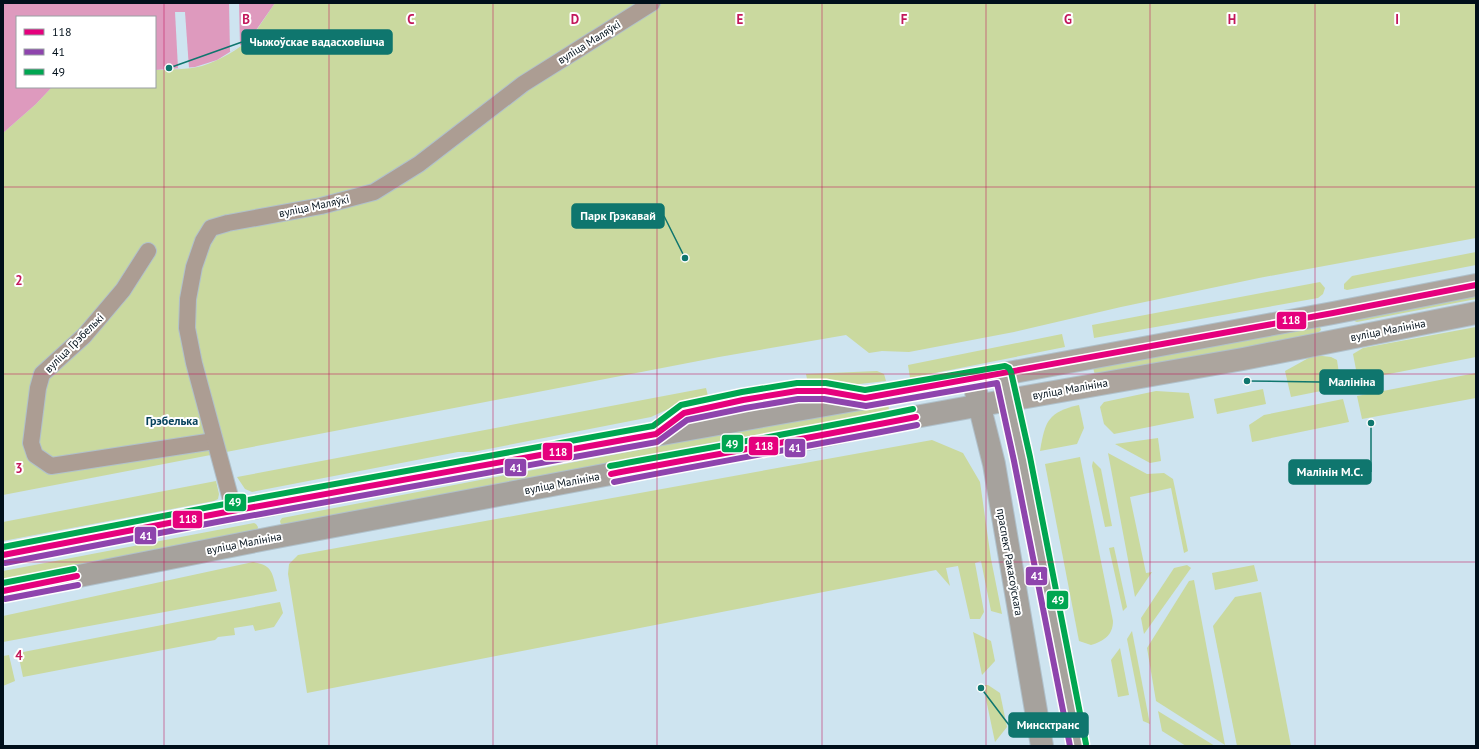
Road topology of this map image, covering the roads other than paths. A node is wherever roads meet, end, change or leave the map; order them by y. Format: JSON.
{"nodes":[{"id":1,"x":652,"y":3,"type":"edge"},
{"id":2,"x":148,"y":251,"type":"dead end"},
{"id":3,"x":1476,"y":284,"type":"edge"},
{"id":4,"x":1476,"y":313,"type":"edge"},
{"id":5,"x":1003,"y":374,"type":"junction"},
{"id":6,"x":973,"y":379,"type":"junction"},
{"id":7,"x":1009,"y":400,"type":"junction"},
{"id":8,"x":980,"y":406,"type":"junction"},
{"id":9,"x":214,"y":441,"type":"junction"},
{"id":10,"x":265,"y":506,"type":"junction"},
{"id":11,"x":234,"y":511,"type":"junction"},
{"id":12,"x":271,"y":538,"type":"junction"},
{"id":13,"x":3,"y":555,"type":"edge"},
{"id":14,"x":3,"y":591,"type":"edge"},
{"id":15,"x":1042,"y":746,"type":"edge"},
{"id":16,"x":1078,"y":746,"type":"edge"}],
"edges":[{"from":1,"to":9,"type":"street","name":"вуліца Маляўкі"},
{"from":2,"to":9,"type":"street","name":"вуліца Грэбелькі"},
{"from":3,"to":5,"type":"main road"},
{"from":4,"to":7,"type":"main road","name":"вуліца Малініна"},
{"from":5,"to":6,"type":"main road"},
{"from":5,"to":7,"type":"main road"},
{"from":6,"to":8,"type":"main road","name":"праспект Ракасоўскага"},
{"from":6,"to":10,"type":"main road"},
{"from":7,"to":8,"type":"main road","name":"вуліца Малініна"},
{"from":7,"to":16,"type":"main road"},
{"from":8,"to":12,"type":"main road","name":"вуліца Малініна"},
{"from":8,"to":15,"type":"main road","name":"праспект Ракасоўскага"},
{"from":9,"to":11,"type":"street","name":"вуліца Маляўкі"},
{"from":10,"to":11,"type":"main road"},
{"from":10,"to":12,"type":"main road"},
{"from":11,"to":13,"type":"main road"},
{"from":12,"to":14,"type":"main road","name":"вуліца Малініна"}]}
